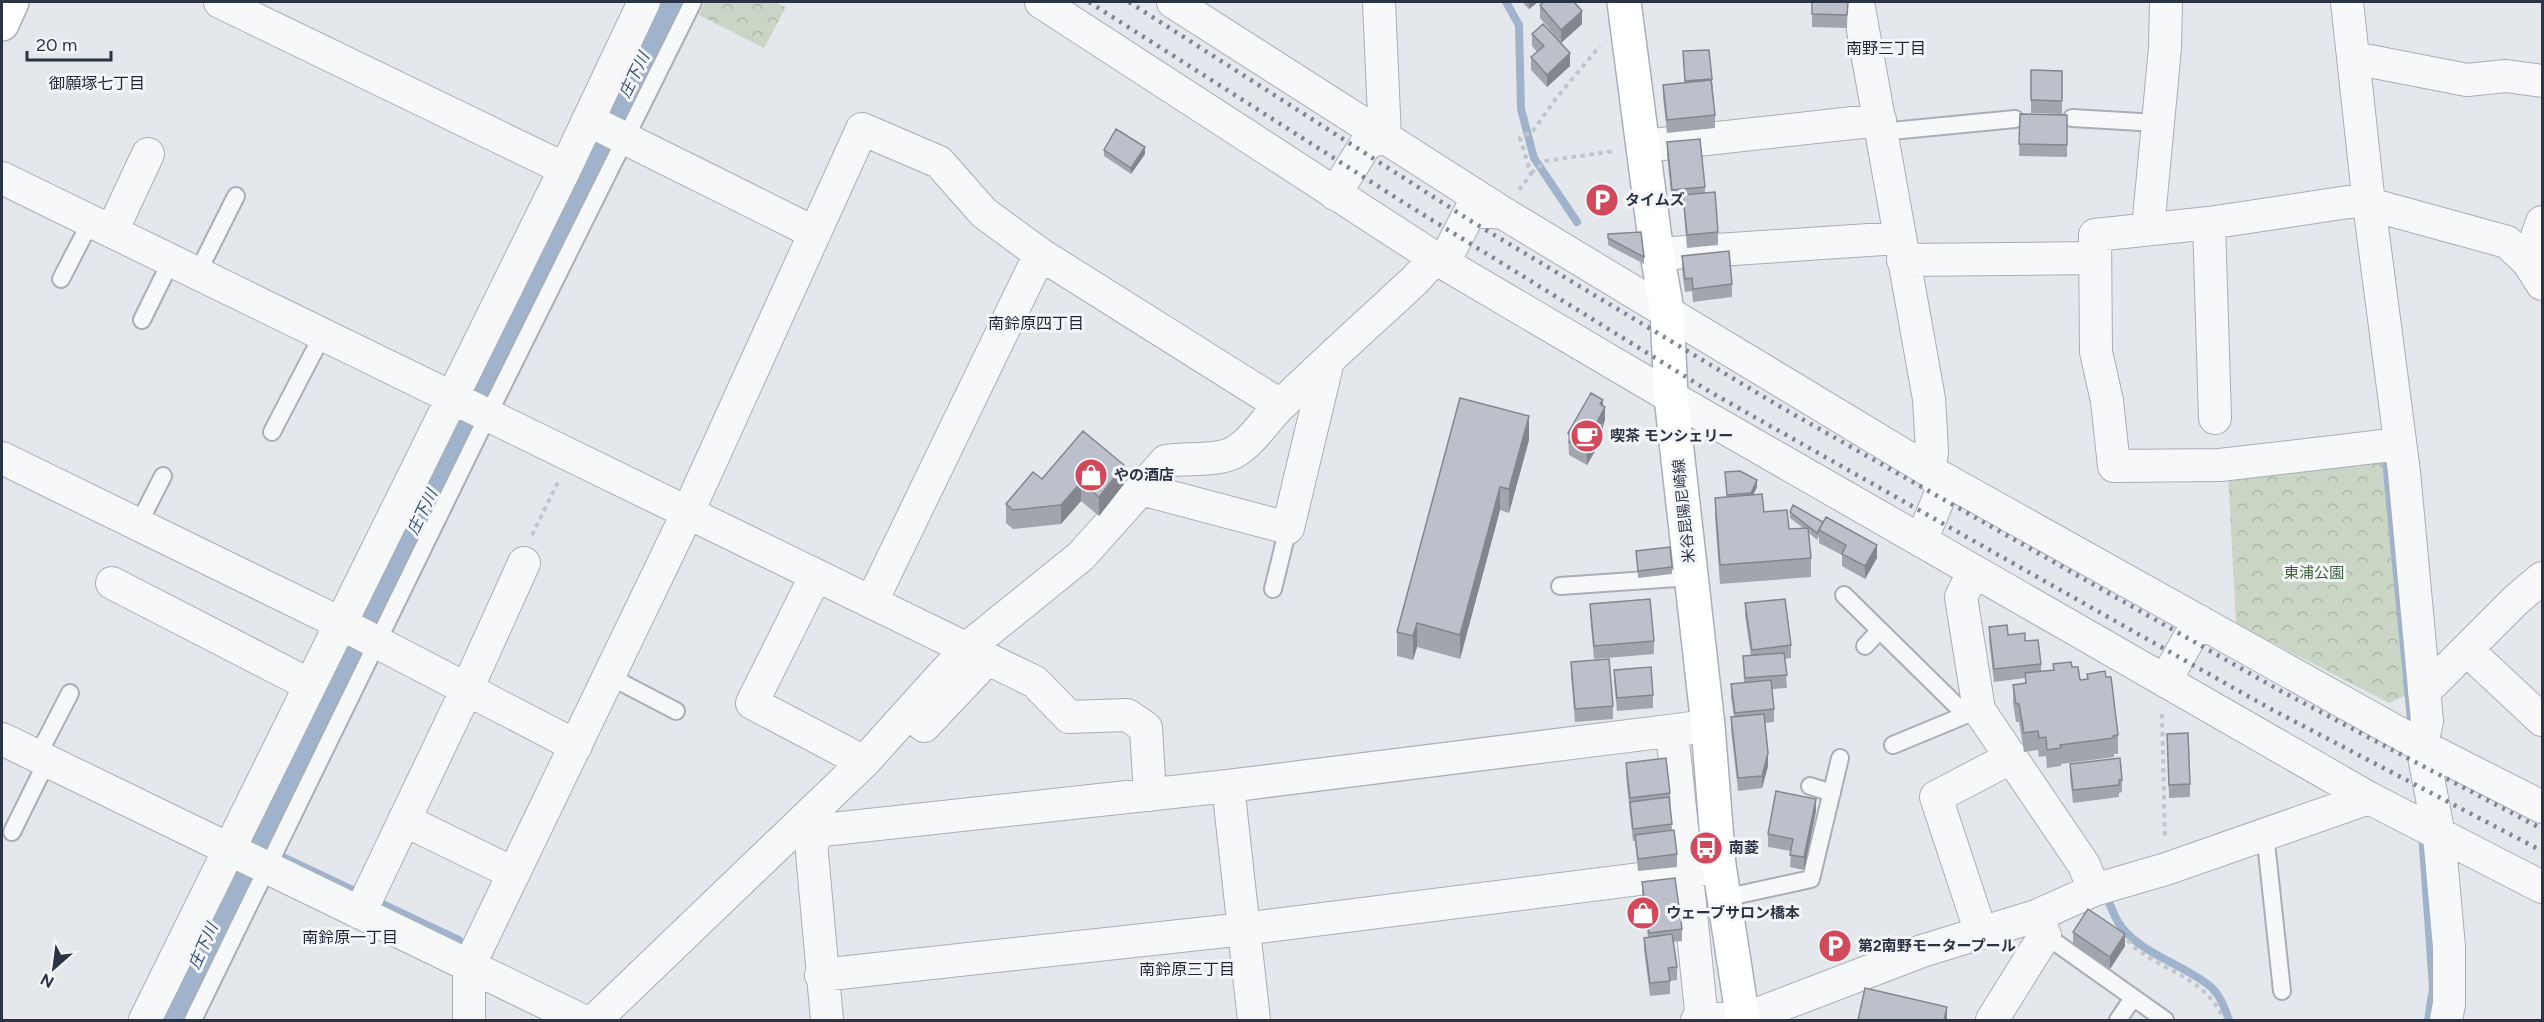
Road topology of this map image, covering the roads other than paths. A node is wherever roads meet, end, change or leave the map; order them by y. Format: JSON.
{"nodes":[{"id":1,"x":12,"y":2,"type":"edge"},
{"id":2,"x":220,"y":2,"type":"edge"},
{"id":3,"x":644,"y":2,"type":"edge"},
{"id":4,"x":693,"y":2,"type":"edge"},
{"id":5,"x":1041,"y":2,"type":"edge"},
{"id":6,"x":1173,"y":2,"type":"edge"},
{"id":7,"x":1379,"y":2,"type":"edge"},
{"id":8,"x":1858,"y":2,"type":"edge"},
{"id":9,"x":2166,"y":2,"type":"edge"},
{"id":10,"x":2347,"y":2,"type":"edge"},
{"id":11,"x":1625,"y":11,"type":"edge"},
{"id":12,"x":2,"y":24,"type":"edge"},
{"id":13,"x":2354,"y":58,"type":"junction"},
{"id":14,"x":2542,"y":81,"type":"edge"},
{"id":15,"x":2072,"y":118,"type":"dead end"},
{"id":16,"x":2015,"y":119,"type":"dead end"},
{"id":17,"x":2158,"y":123,"type":"junction"},
{"id":18,"x":1880,"y":126,"type":"junction"},
{"id":19,"x":607,"y":131,"type":"junction"},
{"id":20,"x":1385,"y":138,"type":"junction"},
{"id":21,"x":1644,"y":146,"type":"junction"},
{"id":22,"x":148,"y":154,"type":"dead end"},
{"id":23,"x":565,"y":169,"type":"junction"},
{"id":24,"x":2,"y":178,"type":"edge"},
{"id":25,"x":1335,"y":194,"type":"junction"},
{"id":26,"x":236,"y":195,"type":"dead end"},
{"id":27,"x":2369,"y":202,"type":"junction"},
{"id":28,"x":1503,"y":213,"type":"junction"},
{"id":29,"x":2542,"y":222,"type":"edge"},
{"id":30,"x":2209,"y":223,"type":"junction"},
{"id":31,"x":101,"y":226,"type":"junction"},
{"id":32,"x":2148,"y":229,"type":"junction"},
{"id":33,"x":815,"y":233,"type":"junction"},
{"id":34,"x":1901,"y":249,"type":"junction"},
{"id":35,"x":1040,"y":254,"type":"junction"},
{"id":36,"x":1657,"y":254,"type":"junction"},
{"id":37,"x":1435,"y":258,"type":"junction"},
{"id":38,"x":2095,"y":258,"type":"junction"},
{"id":39,"x":185,"y":266,"type":"junction"},
{"id":40,"x":2535,"y":273,"type":"edge"},
{"id":41,"x":61,"y":279,"type":"dead end"},
{"id":42,"x":1667,"y":310,"type":"junction"},
{"id":43,"x":142,"y":320,"type":"dead end"},
{"id":44,"x":323,"y":334,"type":"junction"},
{"id":45,"x":1328,"y":361,"type":"junction"},
{"id":46,"x":1671,"y":397,"type":"junction"},
{"id":47,"x":1280,"y":405,"type":"junction"},
{"id":48,"x":471,"y":407,"type":"junction"},
{"id":49,"x":2215,"y":418,"type":"dead end"},
{"id":50,"x":272,"y":432,"type":"dead end"},
{"id":51,"x":2400,"y":444,"type":"junction"},
{"id":52,"x":2,"y":458,"type":"edge"},
{"id":53,"x":1930,"y":471,"type":"junction"},
{"id":54,"x":163,"y":476,"type":"dead end"},
{"id":55,"x":1142,"y":489,"type":"junction"},
{"id":56,"x":688,"y":512,"type":"junction"},
{"id":57,"x":138,"y":525,"type":"junction"},
{"id":58,"x":1288,"y":528,"type":"junction"},
{"id":59,"x":1921,"y":540,"type":"junction"},
{"id":60,"x":524,"y":563,"type":"road end"},
{"id":61,"x":1974,"y":571,"type":"junction"},
{"id":62,"x":816,"y":575,"type":"junction"},
{"id":63,"x":1691,"y":577,"type":"junction"},
{"id":64,"x":2542,"y":578,"type":"edge"},
{"id":65,"x":112,"y":583,"type":"dead end"},
{"id":66,"x":1560,"y":586,"type":"dead end"},
{"id":67,"x":1273,"y":590,"type":"dead end"},
{"id":68,"x":1844,"y":595,"type":"dead end"},
{"id":69,"x":872,"y":601,"type":"junction"},
{"id":70,"x":2199,"y":621,"type":"junction"},
{"id":71,"x":1880,"y":630,"type":"junction"},
{"id":72,"x":360,"y":634,"type":"junction"},
{"id":73,"x":1865,"y":645,"type":"dead end"},
{"id":74,"x":2467,"y":650,"type":"junction"},
{"id":75,"x":973,"y":652,"type":"junction"},
{"id":76,"x":609,"y":676,"type":"junction"},
{"id":77,"x":310,"y":685,"type":"junction"},
{"id":78,"x":467,"y":689,"type":"junction"},
{"id":79,"x":2424,"y":692,"type":"junction"},
{"id":80,"x":70,"y":693,"type":"dead end"},
{"id":81,"x":2164,"y":695,"type":"junction"},
{"id":82,"x":676,"y":711,"type":"dead end"},
{"id":83,"x":1972,"y":713,"type":"junction"},
{"id":84,"x":2542,"y":720,"type":"edge"},
{"id":85,"x":1708,"y":726,"type":"junction"},
{"id":86,"x":1672,"y":732,"type":"junction"},
{"id":87,"x":2,"y":740,"type":"edge"},
{"id":88,"x":1893,"y":745,"type":"dead end"},
{"id":89,"x":576,"y":746,"type":"junction"},
{"id":90,"x":2422,"y":746,"type":"junction"},
{"id":91,"x":2012,"y":757,"type":"junction"},
{"id":92,"x":1840,"y":758,"type":"dead end"},
{"id":93,"x":42,"y":759,"type":"junction"},
{"id":94,"x":864,"y":762,"type":"junction"},
{"id":95,"x":1228,"y":786,"type":"junction"},
{"id":96,"x":1810,"y":786,"type":"dead end"},
{"id":97,"x":1832,"y":793,"type":"junction"},
{"id":98,"x":1150,"y":795,"type":"junction"},
{"id":99,"x":2370,"y":798,"type":"junction"},
{"id":100,"x":2542,"y":807,"type":"edge"},
{"id":101,"x":404,"y":820,"type":"junction"},
{"id":102,"x":844,"y":828,"type":"junction"},
{"id":103,"x":12,"y":832,"type":"dead end"},
{"id":104,"x":2265,"y":833,"type":"junction"},
{"id":105,"x":2439,"y":835,"type":"junction"},
{"id":106,"x":250,"y":860,"type":"junction"},
{"id":107,"x":1719,"y":865,"type":"junction"},
{"id":108,"x":513,"y":873,"type":"junction"},
{"id":109,"x":1687,"y":873,"type":"junction"},
{"id":110,"x":2542,"y":887,"type":"edge"},
{"id":111,"x":2094,"y":890,"type":"junction"},
{"id":112,"x":1724,"y":898,"type":"junction"},
{"id":113,"x":360,"y":913,"type":"junction"},
{"id":114,"x":2041,"y":925,"type":"junction"},
{"id":115,"x":1244,"y":929,"type":"junction"},
{"id":116,"x":1981,"y":933,"type":"junction"},
{"id":117,"x":469,"y":966,"type":"junction"},
{"id":118,"x":821,"y":975,"type":"junction"},
{"id":119,"x":2282,"y":991,"type":"dead end"},
{"id":120,"x":2133,"y":998,"type":"junction"},
{"id":121,"x":1743,"y":1019,"type":"edge"},
{"id":122,"x":145,"y":1020,"type":"edge"},
{"id":123,"x":193,"y":1020,"type":"edge"},
{"id":124,"x":469,"y":1020,"type":"edge"},
{"id":125,"x":581,"y":1020,"type":"edge"},
{"id":126,"x":595,"y":1020,"type":"edge"},
{"id":127,"x":827,"y":1020,"type":"edge"},
{"id":128,"x":1254,"y":1020,"type":"edge"},
{"id":129,"x":1697,"y":1020,"type":"edge"},
{"id":130,"x":1702,"y":1020,"type":"edge"},
{"id":131,"x":1992,"y":1020,"type":"edge"},
{"id":132,"x":2118,"y":1020,"type":"edge"},
{"id":133,"x":2165,"y":1020,"type":"edge"},
{"id":134,"x":2446,"y":1020,"type":"edge"}],
"edges":[{"from":1,"to":12,"type":"main road"},
{"from":2,"to":23,"type":"street"},
{"from":3,"to":19,"type":"street"},
{"from":4,"to":19,"type":"lane"},
{"from":5,"to":25,"type":"street"},
{"from":6,"to":20,"type":"street"},
{"from":7,"to":20,"type":"street"},
{"from":8,"to":18,"type":"street"},
{"from":9,"to":17,"type":"street"},
{"from":10,"to":13,"type":"street"},
{"from":11,"to":21,"type":"main road","name":"米谷昆陽尼崎線"},
{"from":13,"to":14,"type":"street"},
{"from":13,"to":27,"type":"street"},
{"from":15,"to":17,"type":"lane"},
{"from":16,"to":18,"type":"lane"},
{"from":17,"to":32,"type":"street"},
{"from":18,"to":21,"type":"street"},
{"from":18,"to":34,"type":"street"},
{"from":19,"to":23,"type":"street"},
{"from":19,"to":33,"type":"street"},
{"from":19,"to":48,"type":"lane"},
{"from":20,"to":25,"type":"street"},
{"from":20,"to":28,"type":"street"},
{"from":21,"to":36,"type":"main road","name":"米谷昆陽尼崎線"},
{"from":22,"to":31,"type":"street"},
{"from":23,"to":48,"type":"street"},
{"from":24,"to":31,"type":"street"},
{"from":25,"to":37,"type":"street"},
{"from":26,"to":39,"type":"lane"},
{"from":27,"to":30,"type":"street"},
{"from":27,"to":40,"type":"street"},
{"from":27,"to":51,"type":"street"},
{"from":28,"to":37,"type":"street"},
{"from":28,"to":42,"type":"street"},
{"from":29,"to":40,"type":"street"},
{"from":30,"to":32,"type":"street"},
{"from":30,"to":49,"type":"street"},
{"from":31,"to":39,"type":"street"},
{"from":31,"to":41,"type":"lane"},
{"from":32,"to":38,"type":"street"},
{"from":33,"to":35,"type":"street"},
{"from":33,"to":56,"type":"street"},
{"from":34,"to":36,"type":"street"},
{"from":34,"to":38,"type":"street"},
{"from":34,"to":53,"type":"street"},
{"from":35,"to":47,"type":"street"},
{"from":35,"to":69,"type":"street"},
{"from":36,"to":42,"type":"main road","name":"米谷昆陽尼崎線"},
{"from":37,"to":45,"type":"street"},
{"from":37,"to":46,"type":"street"},
{"from":38,"to":51,"type":"street"},
{"from":39,"to":43,"type":"lane"},
{"from":39,"to":44,"type":"street"},
{"from":42,"to":46,"type":"main road","name":"米谷昆陽尼崎線"},
{"from":42,"to":53,"type":"street"},
{"from":44,"to":48,"type":"street"},
{"from":44,"to":50,"type":"lane"},
{"from":45,"to":47,"type":"street"},
{"from":45,"to":58,"type":"street"},
{"from":46,"to":59,"type":"street"},
{"from":46,"to":63,"type":"main road","name":"米谷昆陽尼崎線"},
{"from":47,"to":55,"type":"street"},
{"from":48,"to":56,"type":"street"},
{"from":48,"to":72,"type":"street"},
{"from":48,"to":72,"type":"lane"},
{"from":51,"to":79,"type":"street"},
{"from":52,"to":57,"type":"street"},
{"from":53,"to":59,"type":"street"},
{"from":53,"to":70,"type":"street"},
{"from":54,"to":57,"type":"lane"},
{"from":55,"to":58,"type":"street"},
{"from":55,"to":75,"type":"street"},
{"from":56,"to":62,"type":"street"},
{"from":56,"to":76,"type":"street"},
{"from":57,"to":72,"type":"street"},
{"from":58,"to":67,"type":"lane"},
{"from":59,"to":61,"type":"street"},
{"from":60,"to":78,"type":"street"},
{"from":61,"to":81,"type":"street"},
{"from":61,"to":83,"type":"street"},
{"from":62,"to":69,"type":"street"},
{"from":62,"to":94,"type":"street"},
{"from":63,"to":66,"type":"lane"},
{"from":63,"to":85,"type":"main road","name":"米谷昆陽尼崎線"},
{"from":64,"to":74,"type":"street"},
{"from":65,"to":77,"type":"street"},
{"from":68,"to":71,"type":"lane"},
{"from":69,"to":75,"type":"street"},
{"from":70,"to":81,"type":"street"},
{"from":70,"to":90,"type":"street"},
{"from":71,"to":73,"type":"lane"},
{"from":71,"to":83,"type":"lane"},
{"from":72,"to":77,"type":"street"},
{"from":72,"to":78,"type":"street"},
{"from":72,"to":106,"type":"lane"},
{"from":74,"to":79,"type":"street"},
{"from":74,"to":84,"type":"street"},
{"from":75,"to":94,"type":"street"},
{"from":75,"to":98,"type":"street"},
{"from":75,"to":102,"type":"street"},
{"from":76,"to":82,"type":"lane"},
{"from":76,"to":89,"type":"street"},
{"from":77,"to":106,"type":"street"},
{"from":78,"to":89,"type":"street"},
{"from":78,"to":101,"type":"street"},
{"from":79,"to":90,"type":"street"},
{"from":80,"to":93,"type":"lane"},
{"from":81,"to":99,"type":"street"},
{"from":83,"to":88,"type":"lane"},
{"from":83,"to":91,"type":"street"},
{"from":85,"to":86,"type":"street"},
{"from":85,"to":107,"type":"main road","name":"米谷昆陽尼崎線"},
{"from":86,"to":95,"type":"street"},
{"from":86,"to":109,"type":"street"},
{"from":87,"to":93,"type":"street"},
{"from":89,"to":108,"type":"street"},
{"from":90,"to":100,"type":"street"},
{"from":90,"to":105,"type":"street"},
{"from":91,"to":111,"type":"street"},
{"from":91,"to":116,"type":"street"},
{"from":92,"to":97,"type":"lane"},
{"from":93,"to":103,"type":"lane"},
{"from":93,"to":106,"type":"street"},
{"from":94,"to":126,"type":"street"},
{"from":95,"to":98,"type":"street"},
{"from":95,"to":115,"type":"street"},
{"from":96,"to":97,"type":"lane"},
{"from":97,"to":112,"type":"lane"},
{"from":98,"to":102,"type":"street"},
{"from":99,"to":104,"type":"street"},
{"from":99,"to":105,"type":"street"},
{"from":101,"to":108,"type":"street"},
{"from":101,"to":113,"type":"street"},
{"from":102,"to":118,"type":"street"},
{"from":104,"to":111,"type":"street"},
{"from":104,"to":119,"type":"lane"},
{"from":105,"to":110,"type":"street"},
{"from":105,"to":134,"type":"street"},
{"from":106,"to":113,"type":"street"},
{"from":106,"to":122,"type":"street"},
{"from":106,"to":123,"type":"lane"},
{"from":107,"to":109,"type":"street"},
{"from":107,"to":112,"type":"main road","name":"米谷昆陽尼崎線"},
{"from":108,"to":117,"type":"street"},
{"from":109,"to":115,"type":"street"},
{"from":109,"to":130,"type":"street"},
{"from":111,"to":114,"type":"street"},
{"from":112,"to":121,"type":"main road","name":"米谷昆陽尼崎線"},
{"from":113,"to":117,"type":"street"},
{"from":114,"to":116,"type":"street"},
{"from":114,"to":120,"type":"lane"},
{"from":114,"to":131,"type":"street"},
{"from":115,"to":118,"type":"street"},
{"from":115,"to":128,"type":"street"},
{"from":116,"to":121,"type":"street"},
{"from":117,"to":124,"type":"street"},
{"from":117,"to":125,"type":"street"},
{"from":118,"to":127,"type":"street"},
{"from":120,"to":132,"type":"lane"},
{"from":120,"to":133,"type":"lane"},
{"from":121,"to":130,"type":"street"},
{"from":129,"to":130,"type":"street"}]}
